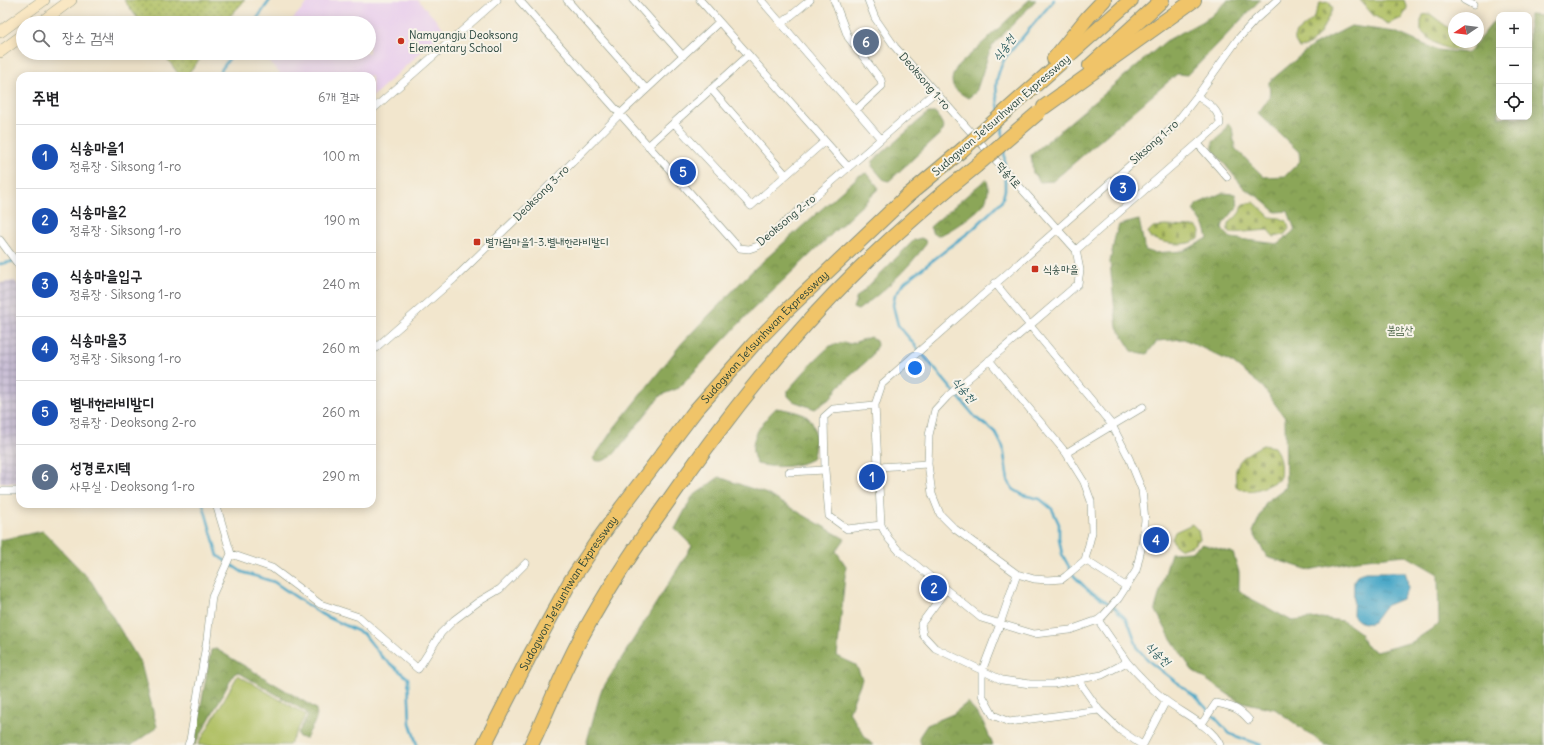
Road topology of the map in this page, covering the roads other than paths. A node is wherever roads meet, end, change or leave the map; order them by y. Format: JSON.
{"nodes":[{"id":1,"x":44,"y":0,"type":"edge"},
{"id":2,"x":71,"y":0,"type":"edge"},
{"id":3,"x":497,"y":0,"type":"edge"},
{"id":4,"x":519,"y":0,"type":"edge"},
{"id":5,"x":567,"y":0,"type":"edge"},
{"id":6,"x":633,"y":0,"type":"edge"},
{"id":7,"x":700,"y":0,"type":"edge"},
{"id":8,"x":761,"y":0,"type":"edge"},
{"id":9,"x":810,"y":0,"type":"edge"},
{"id":10,"x":834,"y":0,"type":"edge"},
{"id":11,"x":868,"y":0,"type":"edge"},
{"id":12,"x":1104,"y":0,"type":"edge"},
{"id":13,"x":1131,"y":0,"type":"edge"},
{"id":14,"x":1162,"y":0,"type":"edge"},
{"id":15,"x":1194,"y":0,"type":"edge"},
{"id":16,"x":1276,"y":0,"type":"edge"},
{"id":17,"x":1464,"y":0,"type":"edge"},
{"id":18,"x":1473,"y":5,"type":"dead end"},
{"id":19,"x":22,"y":16,"type":"edge"},
{"id":20,"x":49,"y":16,"type":"edge"},
{"id":21,"x":16,"y":20,"type":"edge"},
{"id":22,"x":719,"y":22,"type":"junction"},
{"id":23,"x":781,"y":24,"type":"junction"},
{"id":24,"x":0,"y":32,"type":"edge"},
{"id":25,"x":16,"y":40,"type":"edge"},
{"id":26,"x":0,"y":52,"type":"edge"},
{"id":27,"x":749,"y":55,"type":"junction"},
{"id":28,"x":683,"y":56,"type":"junction"},
{"id":29,"x":646,"y":89,"type":"junction"},
{"id":30,"x":711,"y":89,"type":"junction"},
{"id":31,"x":935,"y":92,"type":"junction"},
{"id":32,"x":1026,"y":93,"type":"junction"},
{"id":33,"x":1197,"y":96,"type":"junction"},
{"id":34,"x":376,"y":106,"type":"edge"},
{"id":35,"x":856,"y":110,"type":"junction"},
{"id":36,"x":1041,"y":110,"type":"junction"},
{"id":37,"x":620,"y":114,"type":"junction"},
{"id":38,"x":674,"y":122,"type":"junction"},
{"id":39,"x":881,"y":139,"type":"junction"},
{"id":40,"x":825,"y":141,"type":"junction"},
{"id":41,"x":1198,"y":144,"type":"junction"},
{"id":42,"x":648,"y":146,"type":"junction"},
{"id":43,"x":991,"y":155,"type":"joint"},
{"id":44,"x":848,"y":167,"type":"junction"},
{"id":45,"x":786,"y":175,"type":"junction"},
{"id":46,"x":1227,"y":177,"type":"dead end"},
{"id":47,"x":1057,"y":229,"type":"junction"},
{"id":48,"x":0,"y":240,"type":"edge"},
{"id":49,"x":1076,"y":250,"type":"junction"},
{"id":50,"x":16,"y":262,"type":"edge"},
{"id":51,"x":995,"y":283,"type":"junction"},
{"id":52,"x":1030,"y":325,"type":"junction"},
{"id":53,"x":376,"y":347,"type":"edge"},
{"id":54,"x":989,"y":360,"type":"junction"},
{"id":55,"x":875,"y":405,"type":"junction"},
{"id":56,"x":1144,"y":407,"type":"dead end"},
{"id":57,"x":1112,"y":425,"type":"junction"},
{"id":58,"x":1066,"y":453,"type":"junction"},
{"id":59,"x":928,"y":464,"type":"junction"},
{"id":60,"x":878,"y":467,"type":"junction"},
{"id":61,"x":825,"y":470,"type":"junction"},
{"id":62,"x":789,"y":472,"type":"dead end"},
{"id":63,"x":0,"y":491,"type":"edge"},
{"id":64,"x":16,"y":491,"type":"edge"},
{"id":65,"x":217,"y":508,"type":"edge"},
{"id":66,"x":881,"y":525,"type":"junction"},
{"id":67,"x":230,"y":557,"type":"junction"},
{"id":68,"x":1085,"y":560,"type":"junction"},
{"id":69,"x":526,"y":563,"type":"dead end"},
{"id":70,"x":1016,"y":574,"type":"junction"},
{"id":71,"x":1127,"y":587,"type":"junction"},
{"id":72,"x":946,"y":590,"type":"junction"},
{"id":73,"x":1098,"y":620,"type":"junction"},
{"id":74,"x":1000,"y":624,"type":"junction"},
{"id":75,"x":1127,"y":662,"type":"junction"},
{"id":76,"x":982,"y":671,"type":"junction"},
{"id":77,"x":1078,"y":680,"type":"junction"},
{"id":78,"x":1166,"y":701,"type":"junction"},
{"id":79,"x":1099,"y":710,"type":"junction"},
{"id":80,"x":1249,"y":720,"type":"dead end"},
{"id":81,"x":1203,"y":722,"type":"junction"},
{"id":82,"x":188,"y":745,"type":"edge"},
{"id":83,"x":484,"y":745,"type":"edge"},
{"id":84,"x":531,"y":745,"type":"edge"},
{"id":85,"x":1142,"y":745,"type":"edge"},
{"id":86,"x":1220,"y":745,"type":"edge"}],
"edges":[{"from":1,"to":19,"type":"street"},
{"from":2,"to":20,"type":"street"},
{"from":3,"to":34,"type":"street"},
{"from":4,"to":37,"type":"street","name":"Deoksong 2-ro"},
{"from":5,"to":29,"type":"street"},
{"from":6,"to":28,"type":"street"},
{"from":7,"to":22,"type":"street"},
{"from":8,"to":23,"type":"street"},
{"from":9,"to":23,"type":"street"},
{"from":10,"to":35,"type":"street"},
{"from":11,"to":31,"type":"street","name":"Deoksong 1-ro"},
{"from":12,"to":32,"type":"highway"},
{"from":13,"to":32,"type":"highway","name":"Sudogwon Je1sunhwan Expressway"},
{"from":14,"to":36,"type":"highway","name":"Sudogwon Je1sunhwan Expressway"},
{"from":15,"to":36,"type":"highway"},
{"from":16,"to":33,"type":"street","name":"Siksong 1-ro"},
{"from":17,"to":18,"type":"street"},
{"from":21,"to":24,"type":"street"},
{"from":22,"to":27,"type":"street"},
{"from":22,"to":28,"type":"street","name":"Deoksong 3-ro"},
{"from":23,"to":35,"type":"street"},
{"from":25,"to":26,"type":"street"},
{"from":27,"to":30,"type":"street"},
{"from":27,"to":40,"type":"street"},
{"from":28,"to":29,"type":"street","name":"Deoksong 3-ro"},
{"from":29,"to":37,"type":"street","name":"Deoksong 3-ro"},
{"from":30,"to":38,"type":"street"},
{"from":30,"to":45,"type":"street"},
{"from":31,"to":39,"type":"street","name":"Deoksong 2-ro"},
{"from":31,"to":43,"type":"street","name":"Deoksong 1-ro"},
{"from":32,"to":83,"type":"highway","name":"Sudogwon Je1sunhwan Expressway","bridge":true},
{"from":33,"to":41,"type":"street"},
{"from":33,"to":47,"type":"street","name":"Siksong 1-ro"},
{"from":35,"to":39,"type":"street"},
{"from":36,"to":84,"type":"highway","name":"Sudogwon Je1sunhwan Expressway","bridge":true},
{"from":37,"to":42,"type":"street","name":"Deoksong 2-ro"},
{"from":37,"to":53,"type":"street","name":"Deoksong 3-ro"},
{"from":38,"to":42,"type":"street"},
{"from":38,"to":45,"type":"street"},
{"from":39,"to":44,"type":"street","name":"Deoksong 2-ro"},
{"from":40,"to":44,"type":"street"},
{"from":40,"to":45,"type":"street"},
{"from":41,"to":46,"type":"street"},
{"from":41,"to":49,"type":"street"},
{"from":42,"to":44,"type":"street","name":"Deoksong 2-ro"},
{"from":43,"to":47,"type":"street","name":"덕송1로"},
{"from":47,"to":49,"type":"street"},
{"from":47,"to":51,"type":"street","name":"Siksong 1-ro"},
{"from":48,"to":50,"type":"street"},
{"from":49,"to":52,"type":"street"},
{"from":51,"to":52,"type":"street"},
{"from":51,"to":55,"type":"street","name":"Siksong 1-ro"},
{"from":52,"to":54,"type":"street"},
{"from":52,"to":57,"type":"street"},
{"from":54,"to":58,"type":"street"},
{"from":54,"to":59,"type":"street"},
{"from":55,"to":60,"type":"street"},
{"from":55,"to":61,"type":"street"},
{"from":56,"to":57,"type":"street"},
{"from":57,"to":58,"type":"street"},
{"from":57,"to":71,"type":"street"},
{"from":58,"to":68,"type":"street"},
{"from":59,"to":60,"type":"street"},
{"from":59,"to":70,"type":"street"},
{"from":60,"to":66,"type":"street"},
{"from":61,"to":62,"type":"street"},
{"from":61,"to":66,"type":"street"},
{"from":63,"to":64,"type":"street"},
{"from":65,"to":67,"type":"street"},
{"from":66,"to":72,"type":"street"},
{"from":67,"to":69,"type":"street"},
{"from":67,"to":82,"type":"street"},
{"from":68,"to":70,"type":"street"},
{"from":68,"to":71,"type":"street"},
{"from":70,"to":74,"type":"street"},
{"from":71,"to":73,"type":"street"},
{"from":72,"to":74,"type":"street"},
{"from":72,"to":76,"type":"street"},
{"from":73,"to":74,"type":"street"},
{"from":73,"to":75,"type":"street"},
{"from":74,"to":76,"type":"street"},
{"from":75,"to":77,"type":"street"},
{"from":75,"to":78,"type":"street"},
{"from":76,"to":77,"type":"street"},
{"from":76,"to":79,"type":"street"},
{"from":77,"to":79,"type":"street"},
{"from":78,"to":81,"type":"street"},
{"from":78,"to":85,"type":"street"},
{"from":79,"to":85,"type":"street"},
{"from":80,"to":81,"type":"street"},
{"from":81,"to":86,"type":"street"}]}
